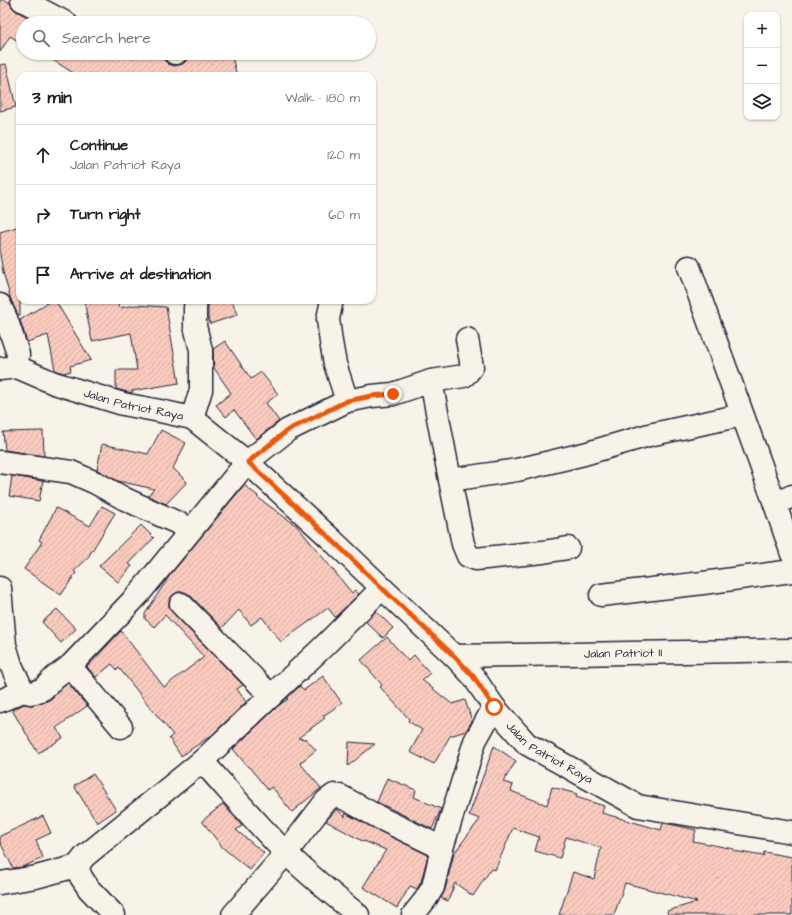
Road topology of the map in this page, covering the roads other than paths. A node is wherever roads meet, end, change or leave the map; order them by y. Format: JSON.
{"nodes":[{"id":1,"x":22,"y":0,"type":"edge"},
{"id":2,"x":53,"y":16,"type":"edge"},
{"id":3,"x":689,"y":267,"type":"dead end"},
{"id":4,"x":196,"y":304,"type":"edge"},
{"id":5,"x":331,"y":304,"type":"edge"},
{"id":6,"x":0,"y":305,"type":"edge"},
{"id":7,"x":467,"y":339,"type":"dead end"},
{"id":8,"x":8,"y":368,"type":"edge"},
{"id":9,"x":431,"y":381,"type":"junction"},
{"id":10,"x":347,"y":401,"type":"junction"},
{"id":11,"x":742,"y":415,"type":"junction"},
{"id":12,"x":192,"y":418,"type":"junction"},
{"id":13,"x":0,"y":458,"type":"edge"},
{"id":14,"x":0,"y":462,"type":"edge"},
{"id":15,"x":248,"y":462,"type":"junction"},
{"id":16,"x":0,"y":473,"type":"edge"},
{"id":17,"x":450,"y":480,"type":"junction"},
{"id":18,"x":783,"y":500,"type":"edge"},
{"id":19,"x":192,"y":529,"type":"junction"},
{"id":20,"x":568,"y":548,"type":"dead end"},
{"id":21,"x":792,"y":554,"type":"edge"},
{"id":22,"x":792,"y":571,"type":"edge"},
{"id":23,"x":0,"y":588,"type":"edge"},
{"id":24,"x":382,"y":588,"type":"junction"},
{"id":25,"x":601,"y":595,"type":"dead end"},
{"id":26,"x":181,"y":604,"type":"dead end"},
{"id":27,"x":792,"y":650,"type":"edge"},
{"id":28,"x":454,"y":656,"type":"junction"},
{"id":29,"x":70,"y":666,"type":"junction"},
{"id":30,"x":23,"y":690,"type":"junction"},
{"id":31,"x":271,"y":696,"type":"junction"},
{"id":32,"x":0,"y":701,"type":"edge"},
{"id":33,"x":494,"y":707,"type":"junction"},
{"id":34,"x":121,"y":727,"type":"dead end"},
{"id":35,"x":202,"y":762,"type":"junction"},
{"id":36,"x":792,"y":832,"type":"edge"},
{"id":37,"x":442,"y":848,"type":"junction"},
{"id":38,"x":286,"y":853,"type":"junction"},
{"id":39,"x":77,"y":866,"type":"junction"},
{"id":40,"x":0,"y":883,"type":"edge"},
{"id":41,"x":114,"y":915,"type":"edge"},
{"id":42,"x":233,"y":915,"type":"edge"},
{"id":43,"x":358,"y":915,"type":"edge"},
{"id":44,"x":413,"y":915,"type":"edge"}],
"edges":[{"from":1,"to":2,"type":"street"},
{"from":3,"to":11,"type":"street"},
{"from":4,"to":12,"type":"street"},
{"from":5,"to":10,"type":"street"},
{"from":6,"to":8,"type":"street"},
{"from":7,"to":9,"type":"street"},
{"from":8,"to":12,"type":"street","name":"Jalan Patriot Raya"},
{"from":9,"to":10,"type":"street"},
{"from":9,"to":17,"type":"street"},
{"from":10,"to":15,"type":"street"},
{"from":11,"to":17,"type":"street"},
{"from":11,"to":18,"type":"street"},
{"from":12,"to":15,"type":"street","name":"Jalan Patriot Raya"},
{"from":13,"to":14,"type":"street"},
{"from":14,"to":16,"type":"street"},
{"from":14,"to":19,"type":"street"},
{"from":15,"to":19,"type":"street"},
{"from":15,"to":24,"type":"street","name":"Jalan Patriot Raya"},
{"from":17,"to":20,"type":"street"},
{"from":18,"to":21,"type":"street"},
{"from":19,"to":29,"type":"street"},
{"from":22,"to":25,"type":"street"},
{"from":23,"to":30,"type":"street"},
{"from":24,"to":28,"type":"street","name":"Jalan Patriot Raya"},
{"from":24,"to":31,"type":"street"},
{"from":26,"to":31,"type":"street"},
{"from":27,"to":28,"type":"street","name":"Jalan Patriot II"},
{"from":28,"to":33,"type":"street","name":"Jalan Patriot Raya"},
{"from":29,"to":30,"type":"street"},
{"from":29,"to":34,"type":"street"},
{"from":30,"to":32,"type":"street"},
{"from":31,"to":35,"type":"street"},
{"from":33,"to":36,"type":"street","name":"Jalan Patriot Raya"},
{"from":33,"to":37,"type":"street"},
{"from":35,"to":38,"type":"street"},
{"from":35,"to":39,"type":"street"},
{"from":37,"to":38,"type":"street"},
{"from":37,"to":44,"type":"street"},
{"from":38,"to":42,"type":"street"},
{"from":38,"to":43,"type":"street"},
{"from":39,"to":40,"type":"street"},
{"from":39,"to":41,"type":"street"}]}
